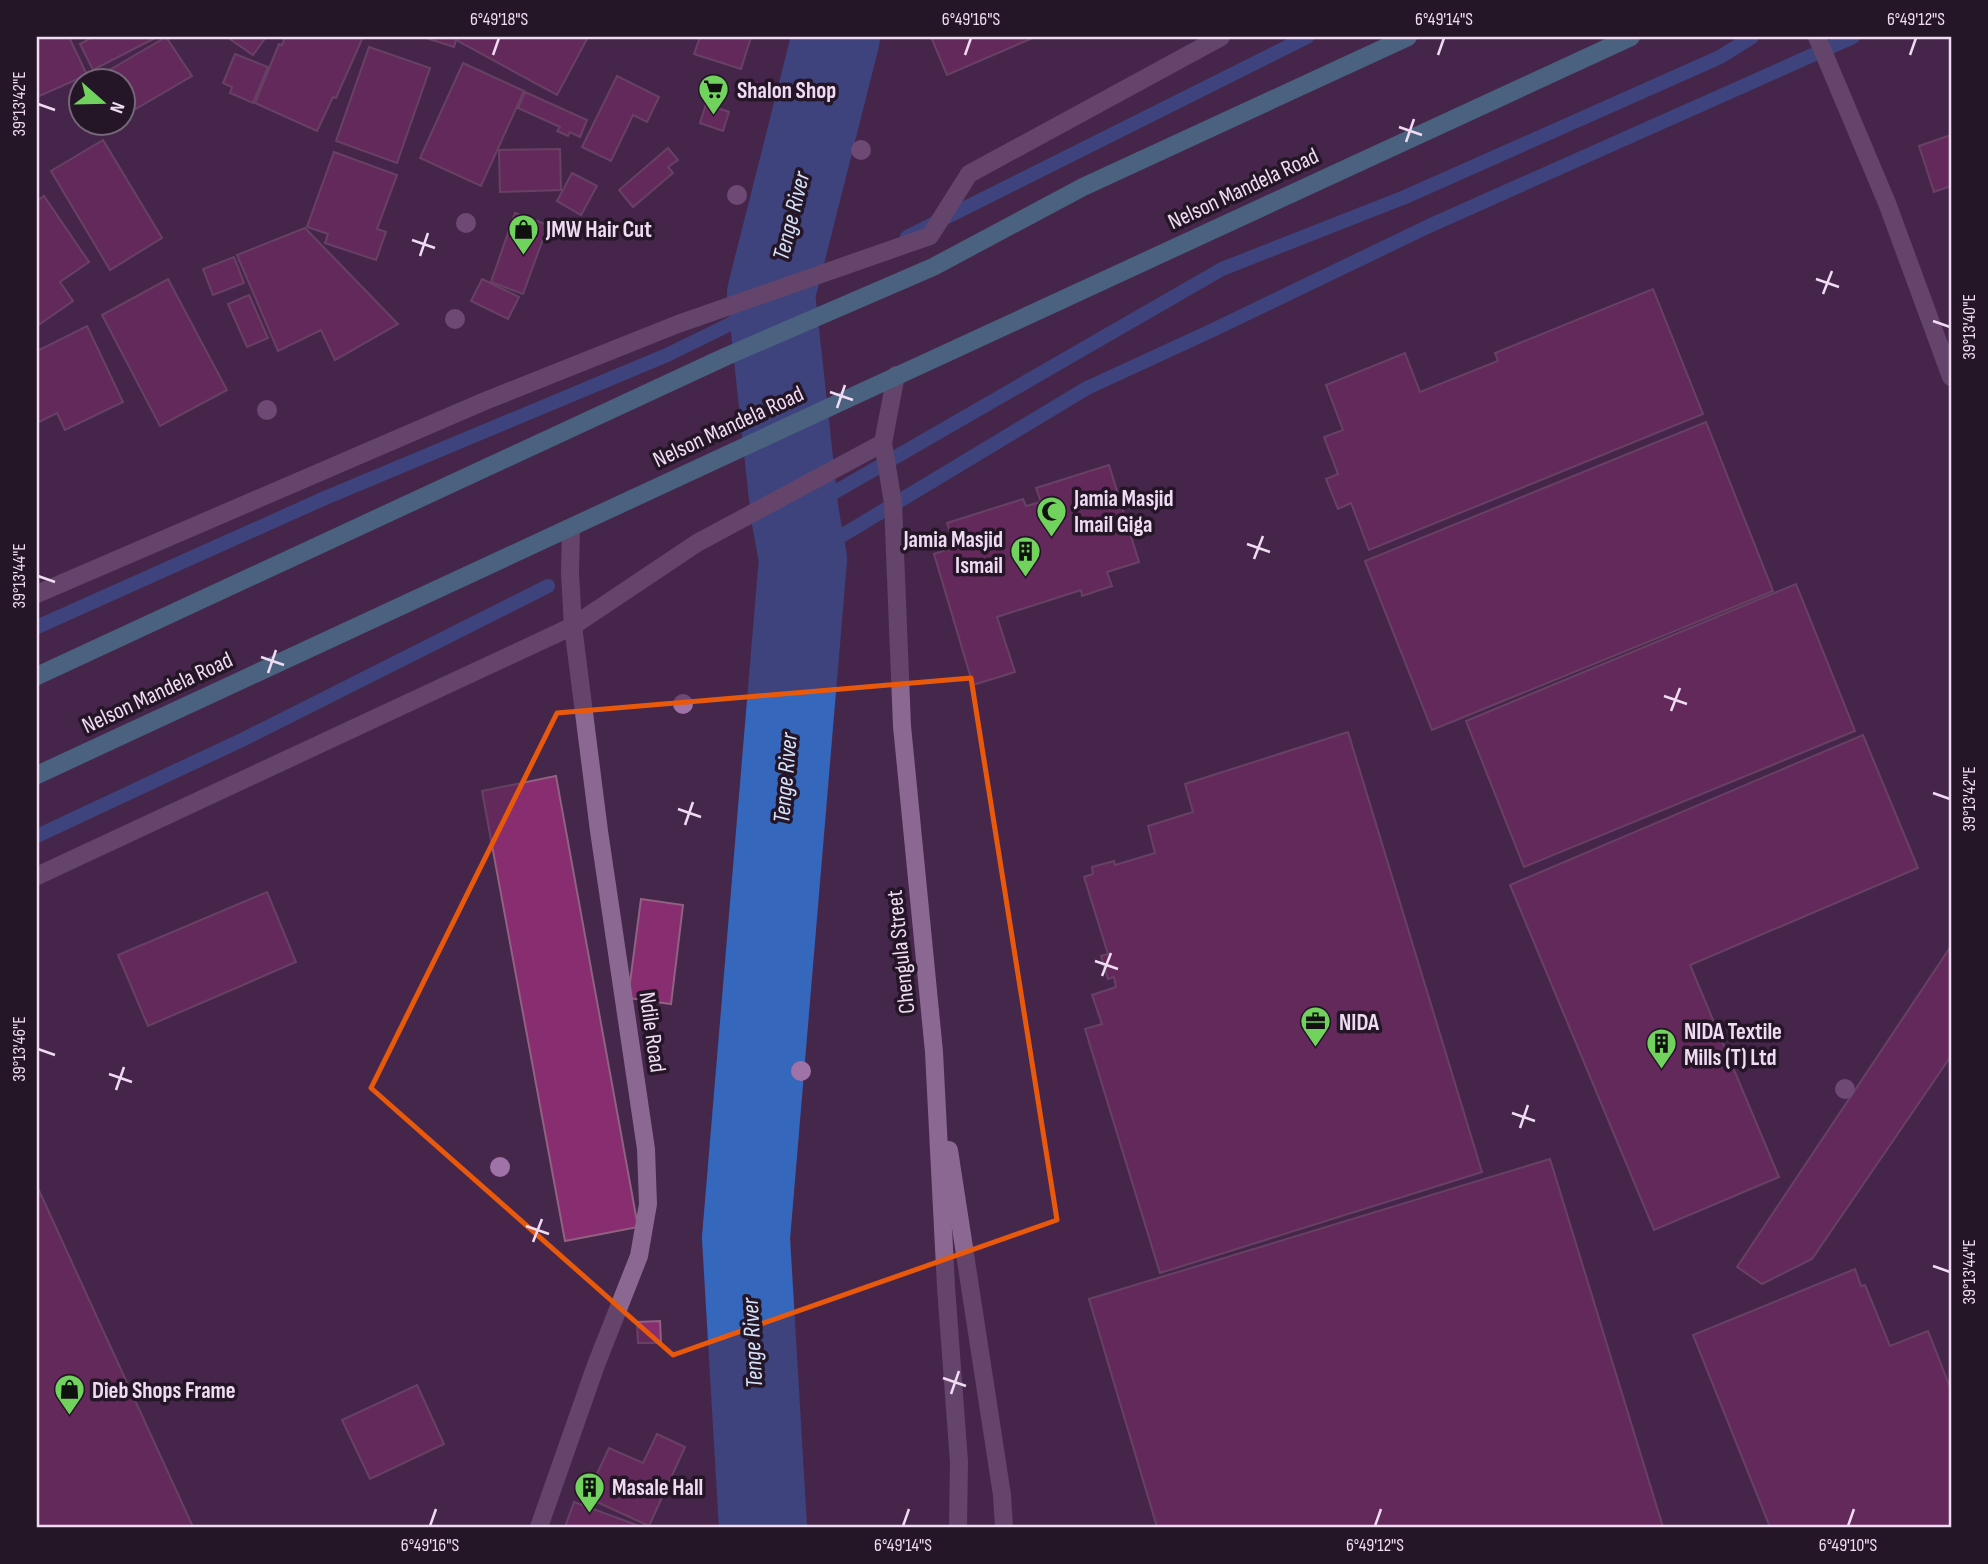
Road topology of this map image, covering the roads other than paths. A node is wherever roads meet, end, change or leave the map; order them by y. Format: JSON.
{"nodes":[{"id":1,"x":1221,"y":37,"type":"edge"},
{"id":2,"x":1408,"y":37,"type":"edge"},
{"id":3,"x":1631,"y":37,"type":"edge"},
{"id":4,"x":1817,"y":37,"type":"edge"},
{"id":5,"x":896,"y":375,"type":"junction"},
{"id":6,"x":1951,"y":377,"type":"edge"},
{"id":7,"x":883,"y":443,"type":"junction"},
{"id":8,"x":571,"y":528,"type":"junction"},
{"id":9,"x":37,"y":594,"type":"edge"},
{"id":10,"x":573,"y":625,"type":"junction"},
{"id":11,"x":37,"y":676,"type":"edge"},
{"id":12,"x":37,"y":775,"type":"edge"},
{"id":13,"x":37,"y":876,"type":"edge"},
{"id":14,"x":934,"y":1052,"type":"junction"},
{"id":15,"x":540,"y":1527,"type":"edge"},
{"id":16,"x":958,"y":1527,"type":"edge"},
{"id":17,"x":1004,"y":1527,"type":"edge"}],
"edges":[{"from":1,"to":9,"type":"street"},
{"from":2,"to":11,"type":"main road"},
{"from":3,"to":5,"type":"main road","name":"Nelson Mandela Road"},
{"from":4,"to":6,"type":"street"},
{"from":5,"to":7,"type":"street","name":"Chengula Street"},
{"from":5,"to":8,"type":"main road","name":"Nelson Mandela Road"},
{"from":7,"to":10,"type":"street"},
{"from":7,"to":14,"type":"street","name":"Chengula Street"},
{"from":8,"to":10,"type":"street","name":"Ndile Road"},
{"from":8,"to":12,"type":"main road","name":"Nelson Mandela Road"},
{"from":10,"to":13,"type":"street"},
{"from":10,"to":15,"type":"street","name":"Ndile Road"},
{"from":14,"to":16,"type":"street","name":"Chengula Street"},
{"from":14,"to":17,"type":"street"}]}
